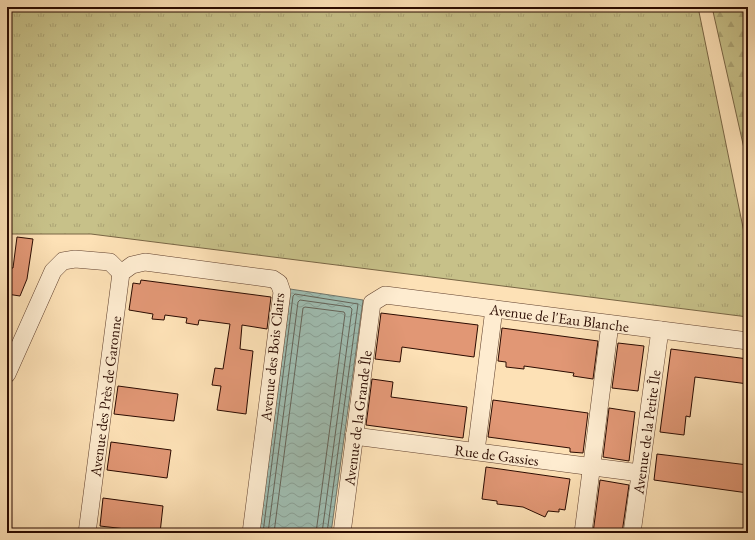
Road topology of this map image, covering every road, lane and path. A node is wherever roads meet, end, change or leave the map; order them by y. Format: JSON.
{"nodes":[{"id":1,"x":126,"y":269,"type":"junction"},
{"id":2,"x":372,"y":303,"type":"joint"},
{"id":3,"x":494,"y":309,"type":"junction"},
{"id":4,"x":610,"y":324,"type":"junction"},
{"id":5,"x":660,"y":330,"type":"junction"},
{"id":6,"x":748,"y":342,"type":"edge"},
{"id":7,"x":7,"y":374,"type":"edge"},
{"id":8,"x":354,"y":436,"type":"junction"},
{"id":9,"x":476,"y":451,"type":"junction"},
{"id":10,"x":592,"y":467,"type":"junction"},
{"id":11,"x":640,"y":473,"type":"junction"},
{"id":12,"x":87,"y":533,"type":"edge"},
{"id":13,"x":251,"y":533,"type":"edge"},
{"id":14,"x":342,"y":533,"type":"edge"},
{"id":15,"x":583,"y":533,"type":"edge"},
{"id":16,"x":632,"y":533,"type":"edge"}],
"edges":[{"from":1,"to":7,"type":"street"},
{"from":1,"to":12,"type":"street","name":"Avenue des Près de Garonne"},
{"from":1,"to":13,"type":"street","name":"Avenue des Bois Clairs"},
{"from":2,"to":3,"type":"street","name":"Avenue de l'Eau Blanche"},
{"from":2,"to":8,"type":"street","name":"Avenue de la Grande Île"},
{"from":3,"to":4,"type":"street","name":"Avenue de l'Eau Blanche"},
{"from":3,"to":9,"type":"street"},
{"from":4,"to":5,"type":"street","name":"Avenue de l'Eau Blanche"},
{"from":4,"to":10,"type":"street"},
{"from":5,"to":6,"type":"street","name":"Avenue de l'Eau Blanche"},
{"from":5,"to":11,"type":"street","name":"Avenue de la Petite Île"},
{"from":8,"to":9,"type":"street","name":"Rue de Gassies"},
{"from":8,"to":14,"type":"street","name":"Avenue de la Grande Île"},
{"from":9,"to":10,"type":"street","name":"Rue de Gassies"},
{"from":10,"to":11,"type":"street","name":"Rue de Gassies"},
{"from":10,"to":15,"type":"street"},
{"from":11,"to":16,"type":"street","name":"Avenue de la Petite Île"}]}
